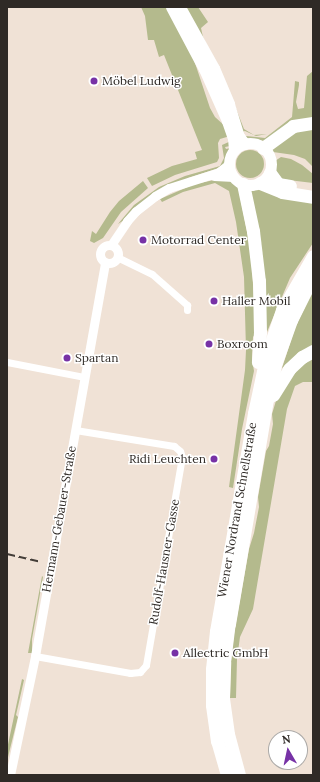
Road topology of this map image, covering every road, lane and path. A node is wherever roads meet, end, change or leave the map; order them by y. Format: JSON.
{"nodes":[{"id":1,"x":172,"y":7,"type":"edge"},
{"id":2,"x":180,"y":7,"type":"edge"},
{"id":3,"x":313,"y":123,"type":"edge"},
{"id":4,"x":245,"y":144,"type":"junction"},
{"id":5,"x":264,"y":148,"type":"junction"},
{"id":6,"x":234,"y":150,"type":"junction"},
{"id":7,"x":229,"y":164,"type":"junction"},
{"id":8,"x":270,"y":173,"type":"junction"},
{"id":9,"x":208,"y":176,"type":"junction"},
{"id":10,"x":238,"y":180,"type":"junction"},
{"id":11,"x":260,"y":183,"type":"junction"},
{"id":12,"x":313,"y":190,"type":"edge"},
{"id":13,"x":313,"y":197,"type":"edge"},
{"id":14,"x":111,"y":245,"type":"junction"},
{"id":15,"x":313,"y":256,"type":"edge"},
{"id":16,"x":117,"y":258,"type":"junction"},
{"id":17,"x":105,"y":262,"type":"junction"},
{"id":18,"x":313,"y":276,"type":"edge"},
{"id":19,"x":188,"y":310,"type":"dead end"},
{"id":20,"x":313,"y":351,"type":"edge"},
{"id":21,"x":7,"y":362,"type":"edge"},
{"id":22,"x":84,"y":377,"type":"junction"},
{"id":23,"x":260,"y":382,"type":"junction"},
{"id":24,"x":267,"y":405,"type":"junction"},
{"id":25,"x":75,"y":430,"type":"junction"},
{"id":26,"x":35,"y":656,"type":"junction"},
{"id":27,"x":10,"y":775,"type":"edge"},
{"id":28,"x":227,"y":775,"type":"edge"},
{"id":29,"x":239,"y":775,"type":"edge"}],
"edges":[{"from":1,"to":6,"type":"main road"},
{"from":2,"to":4,"type":"main road"},
{"from":3,"to":5,"type":"highway"},
{"from":4,"to":5,"type":"main road"},
{"from":4,"to":6,"type":"main road"},
{"from":5,"to":8,"type":"main road"},
{"from":6,"to":7,"type":"main road"},
{"from":7,"to":9,"type":"street","name":"Hermann-Gebauer-Straße"},
{"from":7,"to":10,"type":"main road"},
{"from":8,"to":11,"type":"main road"},
{"from":8,"to":12,"type":"highway"},
{"from":9,"to":10,"type":"street","name":"Hermann-Gebauer-Straße"},
{"from":9,"to":14,"type":"street","name":"Hermann-Gebauer-Straße"},
{"from":10,"to":11,"type":"main road"},
{"from":10,"to":23,"type":"highway"},
{"from":11,"to":13,"type":"highway"},
{"from":14,"to":16,"type":"street"},
{"from":14,"to":17,"type":"street","name":"Hermann-Gebauer-Straße"},
{"from":15,"to":23,"type":"highway","name":"Wiener Nordrand Schnellstraße"},
{"from":16,"to":17,"type":"street"},
{"from":16,"to":19,"type":"street"},
{"from":17,"to":22,"type":"street","name":"Hermann-Gebauer-Straße"},
{"from":18,"to":24,"type":"highway","name":"Wiener Nordrand Schnellstraße"},
{"from":20,"to":24,"type":"highway"},
{"from":21,"to":22,"type":"street"},
{"from":22,"to":25,"type":"street","name":"Hermann-Gebauer-Straße"},
{"from":23,"to":28,"type":"highway","name":"Wiener Nordrand Schnellstraße"},
{"from":24,"to":29,"type":"highway","name":"Wiener Nordrand Schnellstraße"},
{"from":25,"to":26,"type":"street","name":"Hermann-Gebauer-Straße"},
{"from":25,"to":26,"type":"street","name":"Rudolf-Hausner-Gasse"},
{"from":26,"to":27,"type":"street","name":"Hermann-Gebauer-Straße"}]}
